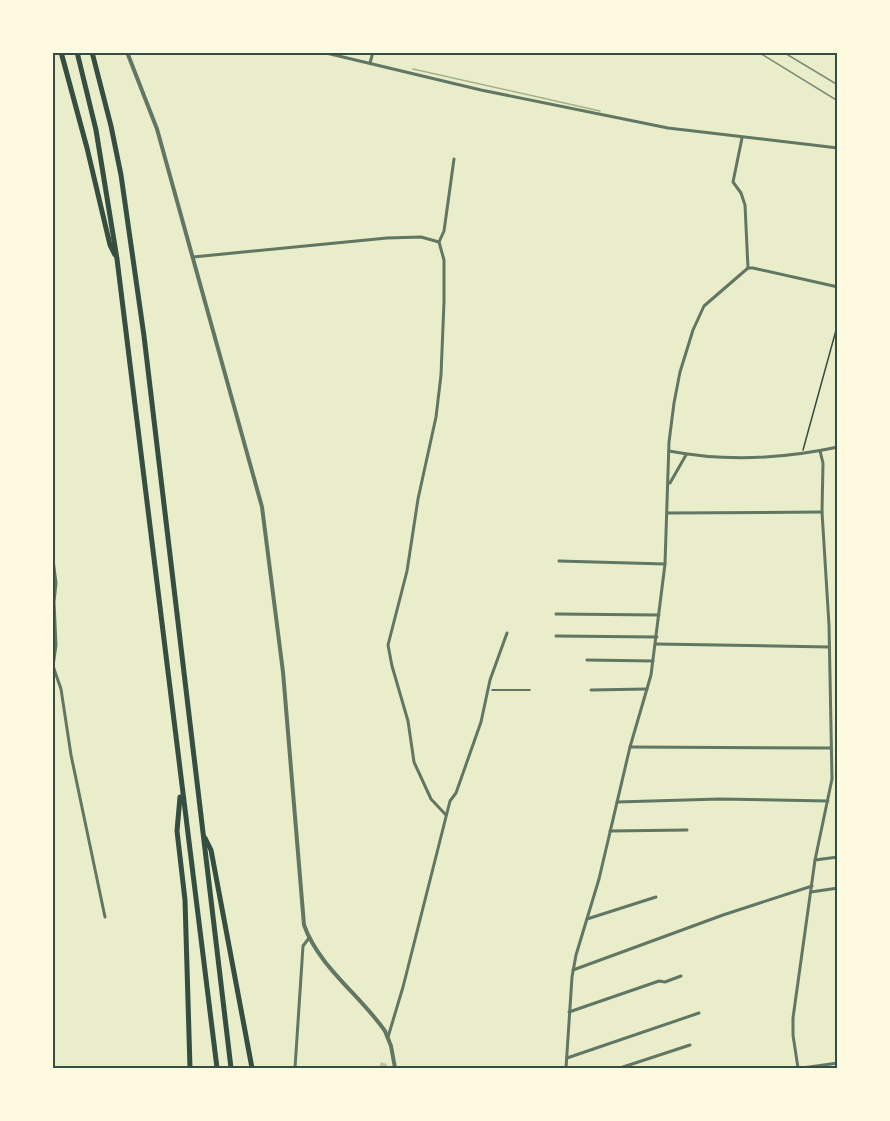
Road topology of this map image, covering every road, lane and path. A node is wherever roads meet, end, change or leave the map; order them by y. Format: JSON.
{"nodes":[{"id":1,"x":61,"y":52,"type":"edge"},
{"id":2,"x":77,"y":52,"type":"edge"},
{"id":3,"x":92,"y":52,"type":"edge"},
{"id":4,"x":127,"y":52,"type":"edge"},
{"id":5,"x":322,"y":52,"type":"edge"},
{"id":6,"x":373,"y":52,"type":"edge"},
{"id":7,"x":370,"y":63,"type":"junction"},
{"id":8,"x":742,"y":138,"type":"junction"},
{"id":9,"x":837,"y":148,"type":"edge"},
{"id":10,"x":454,"y":159,"type":"dead end"},
{"id":11,"x":439,"y":242,"type":"junction"},
{"id":12,"x":193,"y":257,"type":"junction"},
{"id":13,"x":117,"y":259,"type":"junction"},
{"id":14,"x":748,"y":268,"type":"junction"},
{"id":15,"x":837,"y":287,"type":"edge"},
{"id":16,"x":837,"y":323,"type":"edge"},
{"id":17,"x":837,"y":447,"type":"edge"},
{"id":18,"x":669,"y":451,"type":"junction"},
{"id":19,"x":820,"y":451,"type":"junction"},
{"id":20,"x":687,"y":454,"type":"junction"},
{"id":21,"x":802,"y":454,"type":"junction"},
{"id":22,"x":669,"y":467,"type":"junction"},
{"id":23,"x":678,"y":468,"type":"junction"},
{"id":24,"x":669,"y":485,"type":"junction"},
{"id":25,"x":822,"y":512,"type":"junction"},
{"id":26,"x":668,"y":513,"type":"junction"},
{"id":27,"x":52,"y":552,"type":"edge"},
{"id":28,"x":559,"y":561,"type":"dead end"},
{"id":29,"x":665,"y":564,"type":"junction"},
{"id":30,"x":556,"y":614,"type":"dead end"},
{"id":31,"x":659,"y":615,"type":"junction"},
{"id":32,"x":507,"y":633,"type":"dead end"},
{"id":33,"x":556,"y":636,"type":"dead end"},
{"id":34,"x":657,"y":637,"type":"junction"},
{"id":35,"x":656,"y":644,"type":"junction"},
{"id":36,"x":829,"y":647,"type":"junction"},
{"id":37,"x":587,"y":660,"type":"dead end"},
{"id":38,"x":653,"y":661,"type":"junction"},
{"id":39,"x":647,"y":689,"type":"junction"},
{"id":40,"x":488,"y":690,"type":"junction"},
{"id":41,"x":531,"y":690,"type":"dead end"},
{"id":42,"x":591,"y":690,"type":"dead end"},
{"id":43,"x":837,"y":719,"type":"edge"},
{"id":44,"x":831,"y":721,"type":"junction"},
{"id":45,"x":630,"y":747,"type":"junction"},
{"id":46,"x":831,"y":748,"type":"junction"},
{"id":47,"x":837,"y":756,"type":"edge"},
{"id":48,"x":831,"y":758,"type":"junction"},
{"id":49,"x":837,"y":778,"type":"edge"},
{"id":50,"x":832,"y":779,"type":"junction"},
{"id":51,"x":180,"y":784,"type":"junction"},
{"id":52,"x":829,"y":801,"type":"junction"},
{"id":53,"x":617,"y":802,"type":"junction"},
{"id":54,"x":446,"y":814,"type":"junction"},
{"id":55,"x":687,"y":830,"type":"dead end"},
{"id":56,"x":610,"y":831,"type":"junction"},
{"id":57,"x":203,"y":833,"type":"junction"},
{"id":58,"x":837,"y":857,"type":"edge"},
{"id":59,"x":816,"y":860,"type":"junction"},
{"id":60,"x":812,"y":886,"type":"junction"},
{"id":61,"x":837,"y":888,"type":"edge"},
{"id":62,"x":811,"y":892,"type":"junction"},
{"id":63,"x":656,"y":897,"type":"dead end"},
{"id":64,"x":105,"y":917,"type":"dead end"},
{"id":65,"x":587,"y":919,"type":"junction"},
{"id":66,"x":309,"y":938,"type":"junction"},
{"id":67,"x":573,"y":970,"type":"junction"},
{"id":68,"x":681,"y":976,"type":"dead end"},
{"id":69,"x":569,"y":1012,"type":"junction"},
{"id":70,"x":699,"y":1013,"type":"dead end"},
{"id":71,"x":388,"y":1037,"type":"junction"},
{"id":72,"x":690,"y":1045,"type":"dead end"},
{"id":73,"x":567,"y":1058,"type":"junction"},
{"id":74,"x":837,"y":1063,"type":"edge"},
{"id":75,"x":190,"y":1068,"type":"edge"},
{"id":76,"x":217,"y":1068,"type":"edge"},
{"id":77,"x":231,"y":1068,"type":"edge"},
{"id":78,"x":252,"y":1068,"type":"edge"},
{"id":79,"x":295,"y":1068,"type":"edge"},
{"id":80,"x":395,"y":1068,"type":"edge"},
{"id":81,"x":566,"y":1068,"type":"edge"},
{"id":82,"x":620,"y":1068,"type":"edge"},
{"id":83,"x":800,"y":1068,"type":"edge"}],
"edges":[{"from":1,"to":13,"type":"highway"},
{"from":2,"to":13,"type":"highway"},
{"from":3,"to":57,"type":"highway"},
{"from":4,"to":12,"type":"street"},
{"from":5,"to":7,"type":"street"},
{"from":6,"to":7,"type":"street"},
{"from":7,"to":8,"type":"street"},
{"from":8,"to":9,"type":"street"},
{"from":8,"to":14,"type":"street"},
{"from":10,"to":11,"type":"street"},
{"from":11,"to":12,"type":"street"},
{"from":11,"to":54,"type":"street"},
{"from":12,"to":66,"type":"street"},
{"from":13,"to":51,"type":"highway"},
{"from":14,"to":15,"type":"street"},
{"from":14,"to":18,"type":"street"},
{"from":16,"to":21,"type":"path"},
{"from":17,"to":19,"type":"street"},
{"from":18,"to":20,"type":"street"},
{"from":18,"to":22,"type":"street"},
{"from":19,"to":21,"type":"street"},
{"from":19,"to":25,"type":"street"},
{"from":20,"to":21,"type":"street"},
{"from":20,"to":23,"type":"street"},
{"from":22,"to":23,"type":"street"},
{"from":22,"to":24,"type":"street"},
{"from":23,"to":24,"type":"street"},
{"from":24,"to":26,"type":"street"},
{"from":25,"to":26,"type":"street"},
{"from":25,"to":36,"type":"street"},
{"from":26,"to":29,"type":"street"},
{"from":27,"to":64,"type":"street"},
{"from":28,"to":29,"type":"street"},
{"from":29,"to":31,"type":"street"},
{"from":30,"to":31,"type":"street"},
{"from":31,"to":34,"type":"street"},
{"from":32,"to":40,"type":"street"},
{"from":33,"to":34,"type":"street"},
{"from":34,"to":35,"type":"street"},
{"from":35,"to":36,"type":"street"},
{"from":35,"to":38,"type":"street"},
{"from":36,"to":44,"type":"street"},
{"from":37,"to":38,"type":"street"},
{"from":38,"to":39,"type":"street"},
{"from":39,"to":42,"type":"street"},
{"from":39,"to":45,"type":"street"},
{"from":40,"to":41,"type":"path"},
{"from":40,"to":54,"type":"street"},
{"from":43,"to":44,"type":"street"},
{"from":44,"to":46,"type":"street"},
{"from":45,"to":46,"type":"street"},
{"from":45,"to":53,"type":"street"},
{"from":46,"to":48,"type":"street"},
{"from":47,"to":48,"type":"street"},
{"from":48,"to":50,"type":"street"},
{"from":49,"to":50,"type":"street"},
{"from":50,"to":52,"type":"street"},
{"from":51,"to":75,"type":"highway"},
{"from":51,"to":76,"type":"highway"},
{"from":52,"to":53,"type":"street"},
{"from":52,"to":59,"type":"street"},
{"from":53,"to":56,"type":"street"},
{"from":54,"to":71,"type":"street"},
{"from":55,"to":56,"type":"street"},
{"from":56,"to":65,"type":"street"},
{"from":57,"to":77,"type":"highway"},
{"from":57,"to":78,"type":"highway"},
{"from":58,"to":59,"type":"street"},
{"from":59,"to":60,"type":"street"},
{"from":60,"to":62,"type":"street"},
{"from":60,"to":67,"type":"street"},
{"from":61,"to":62,"type":"street"},
{"from":62,"to":83,"type":"street"},
{"from":63,"to":65,"type":"street"},
{"from":65,"to":67,"type":"street"},
{"from":66,"to":71,"type":"street"},
{"from":66,"to":79,"type":"street"},
{"from":67,"to":69,"type":"street"},
{"from":68,"to":69,"type":"street"},
{"from":69,"to":73,"type":"street"},
{"from":70,"to":73,"type":"street"},
{"from":71,"to":80,"type":"street"},
{"from":72,"to":82,"type":"street"},
{"from":73,"to":81,"type":"street"},
{"from":74,"to":83,"type":"street"}]}
